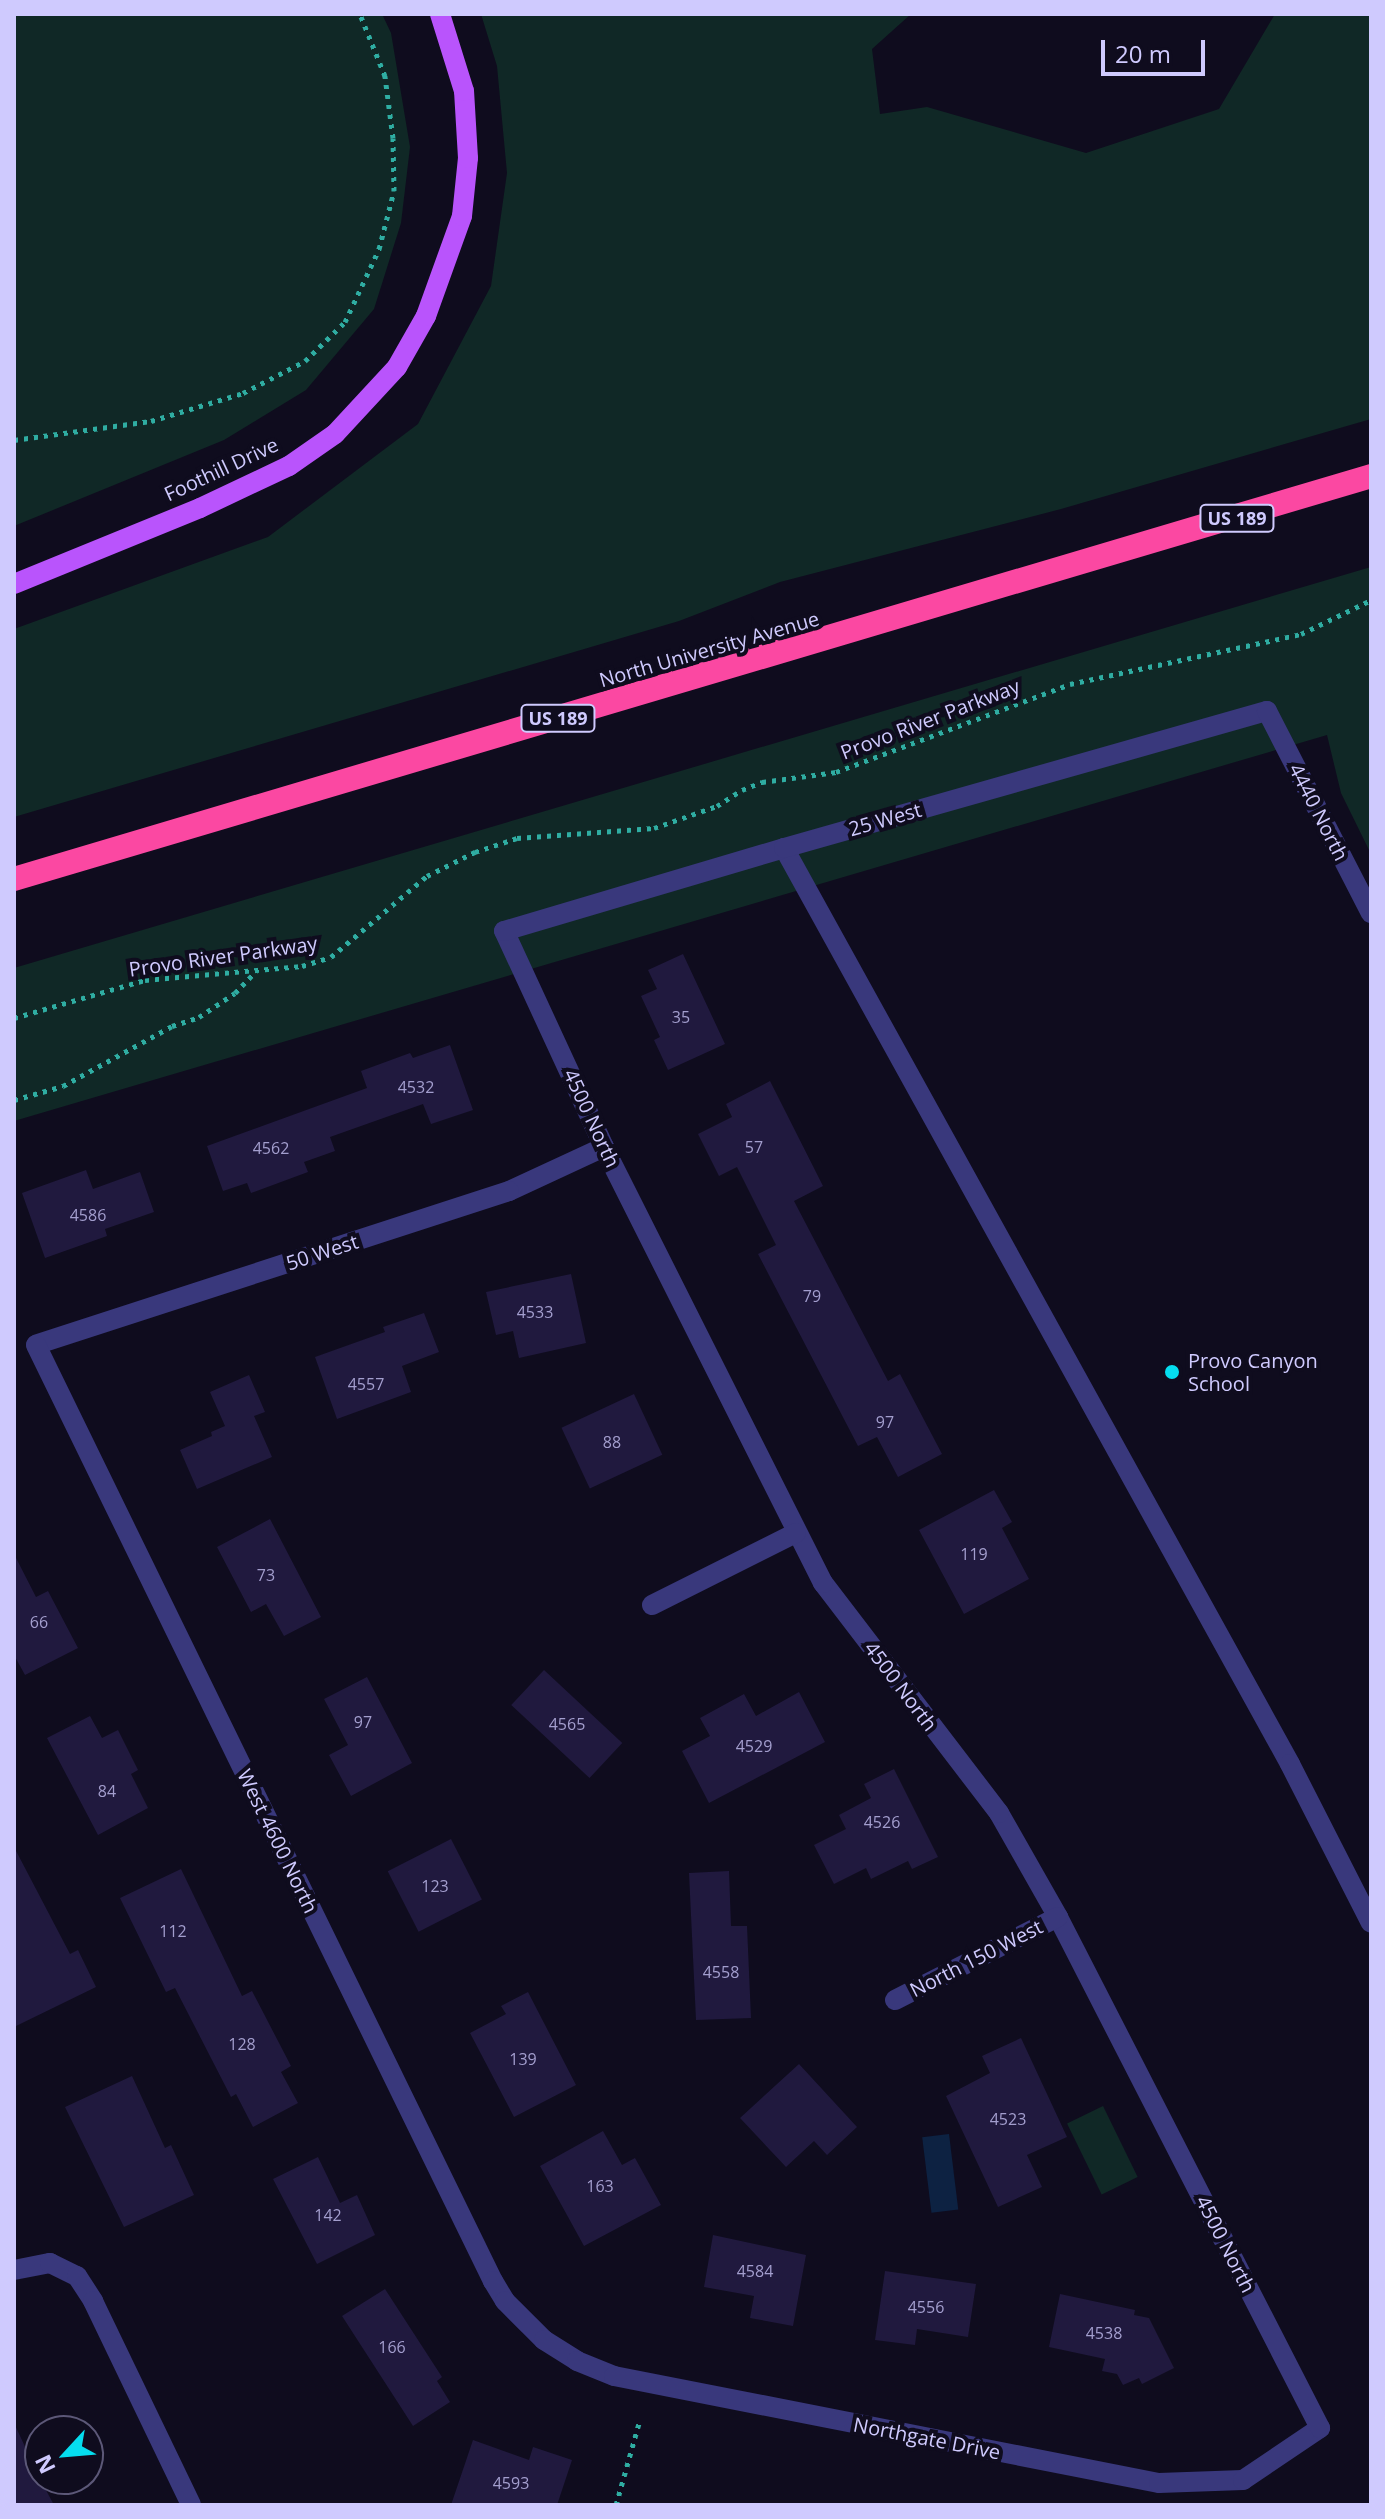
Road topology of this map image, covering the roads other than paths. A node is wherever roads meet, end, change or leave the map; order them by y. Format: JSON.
{"nodes":[{"id":1,"x":440,"y":14,"type":"edge"},
{"id":2,"x":1371,"y":476,"type":"edge"},
{"id":3,"x":14,"y":584,"type":"edge"},
{"id":4,"x":1267,"y":711,"type":"joint"},
{"id":5,"x":784,"y":848,"type":"junction"},
{"id":6,"x":14,"y":879,"type":"edge"},
{"id":7,"x":1371,"y":913,"type":"edge"},
{"id":8,"x":504,"y":931,"type":"joint"},
{"id":9,"x":604,"y":1147,"type":"junction"},
{"id":10,"x":36,"y":1345,"type":"joint"},
{"id":11,"x":796,"y":1533,"type":"junction"},
{"id":12,"x":652,"y":1605,"type":"dead end"},
{"id":13,"x":1058,"y":1917,"type":"junction"},
{"id":14,"x":1371,"y":1923,"type":"edge"},
{"id":15,"x":895,"y":2000,"type":"dead end"},
{"id":16,"x":14,"y":2270,"type":"edge"},
{"id":17,"x":533,"y":2330,"type":"joint"},
{"id":18,"x":1320,"y":2428,"type":"joint"},
{"id":19,"x":191,"y":2505,"type":"edge"}],
"edges":[{"from":1,"to":3,"type":"main road","name":"Foothill Drive"},
{"from":2,"to":6,"type":"highway","name":"North University Avenue","number":"US 189"},
{"from":4,"to":5,"type":"street","name":"25 West"},
{"from":4,"to":7,"type":"street","name":"4440 North"},
{"from":5,"to":8,"type":"street","name":"25 West"},
{"from":5,"to":14,"type":"street"},
{"from":8,"to":9,"type":"street","name":"4500 North"},
{"from":9,"to":10,"type":"street","name":"50 West"},
{"from":9,"to":11,"type":"street","name":"4500 North"},
{"from":10,"to":17,"type":"street","name":"West 4600 North"},
{"from":11,"to":12,"type":"street"},
{"from":11,"to":13,"type":"street","name":"4500 North"},
{"from":13,"to":15,"type":"street","name":"North 150 West"},
{"from":13,"to":18,"type":"street","name":"4500 North"},
{"from":16,"to":19,"type":"street"},
{"from":17,"to":18,"type":"street","name":"Northgate Drive"}]}
